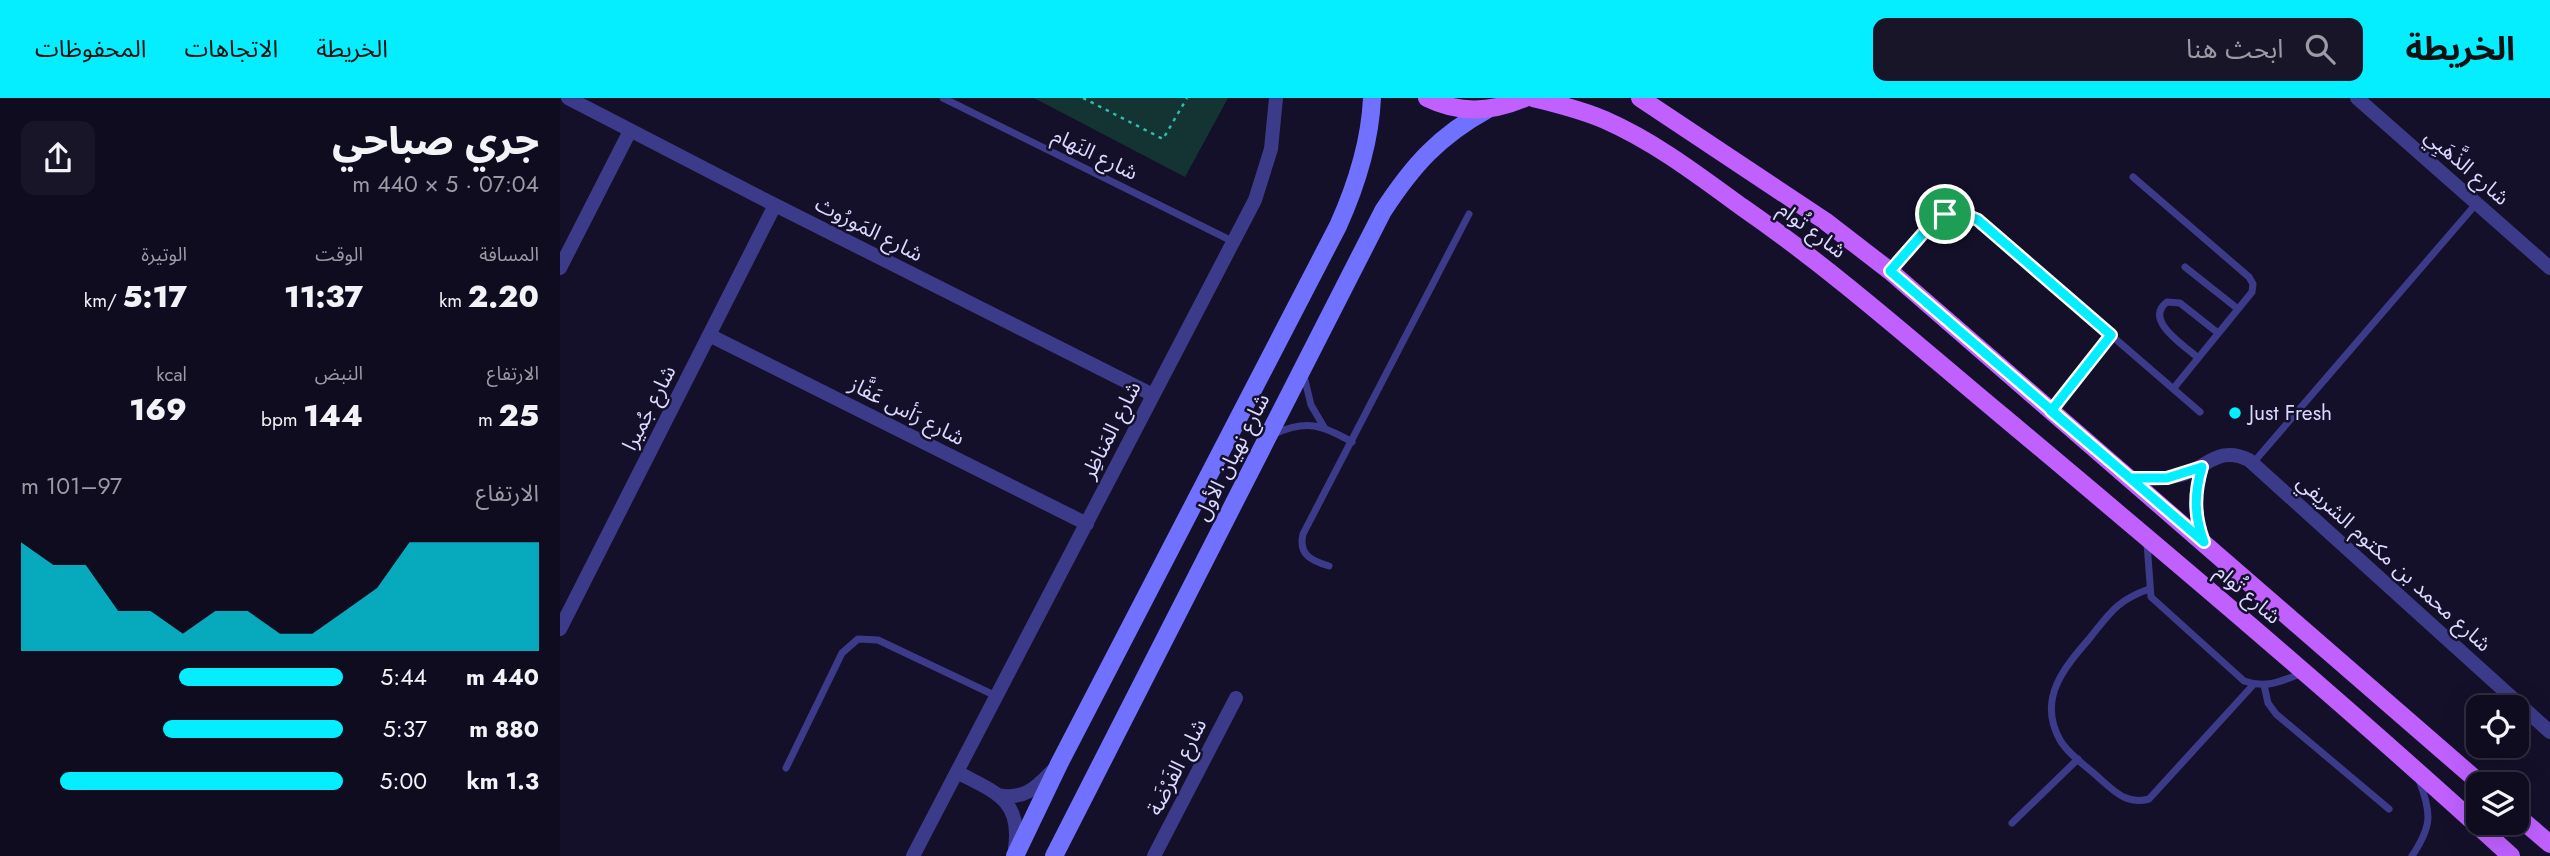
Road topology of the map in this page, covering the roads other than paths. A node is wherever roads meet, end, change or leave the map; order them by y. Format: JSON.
{"nodes":[{"id":1,"x":568,"y":98,"type":"edge"},
{"id":2,"x":943,"y":98,"type":"edge"},
{"id":3,"x":1276,"y":98,"type":"edge"},
{"id":4,"x":1372,"y":98,"type":"edge"},
{"id":5,"x":1427,"y":98,"type":"edge"},
{"id":6,"x":1525,"y":98,"type":"edge"},
{"id":7,"x":1533,"y":98,"type":"edge"},
{"id":8,"x":1640,"y":98,"type":"edge"},
{"id":9,"x":2357,"y":98,"type":"edge"},
{"id":10,"x":1488,"y":109,"type":"junction"},
{"id":11,"x":630,"y":131,"type":"junction"},
{"id":12,"x":2133,"y":177,"type":"dead end"},
{"id":13,"x":2476,"y":204,"type":"junction"},
{"id":14,"x":775,"y":205,"type":"junction"},
{"id":15,"x":1469,"y":214,"type":"dead end"},
{"id":16,"x":1232,"y":241,"type":"junction"},
{"id":17,"x":2185,"y":267,"type":"dead end"},
{"id":18,"x":560,"y":268,"type":"edge"},
{"id":19,"x":2550,"y":268,"type":"edge"},
{"id":20,"x":1890,"y":271,"type":"junction"},
{"id":21,"x":2238,"y":309,"type":"junction"},
{"id":22,"x":2218,"y":333,"type":"junction"},
{"id":23,"x":709,"y":335,"type":"junction"},
{"id":24,"x":2111,"y":335,"type":"junction"},
{"id":25,"x":2198,"y":358,"type":"junction"},
{"id":26,"x":1304,"y":367,"type":"junction"},
{"id":27,"x":2173,"y":389,"type":"junction"},
{"id":28,"x":1153,"y":395,"type":"junction"},
{"id":29,"x":2051,"y":411,"type":"junction"},
{"id":30,"x":2200,"y":412,"type":"dead end"},
{"id":31,"x":1324,"y":427,"type":"junction"},
{"id":32,"x":1268,"y":436,"type":"junction"},
{"id":33,"x":1352,"y":442,"type":"junction"},
{"id":34,"x":2253,"y":463,"type":"junction"},
{"id":35,"x":2202,"y":467,"type":"junction"},
{"id":36,"x":2130,"y":478,"type":"junction"},
{"id":37,"x":1087,"y":524,"type":"junction"},
{"id":38,"x":2145,"y":536,"type":"junction"},
{"id":39,"x":2204,"y":542,"type":"junction"},
{"id":40,"x":1329,"y":566,"type":"dead end"},
{"id":41,"x":2149,"y":589,"type":"junction"},
{"id":42,"x":560,"y":629,"type":"edge"},
{"id":43,"x":2304,"y":672,"type":"junction"},
{"id":44,"x":2254,"y":684,"type":"junction"},
{"id":45,"x":2264,"y":685,"type":"junction"},
{"id":46,"x":997,"y":696,"type":"junction"},
{"id":47,"x":1236,"y":698,"type":"dead end"},
{"id":48,"x":2549,"y":728,"type":"edge"},
{"id":49,"x":2078,"y":759,"type":"junction"},
{"id":50,"x":1059,"y":764,"type":"junction"},
{"id":51,"x":2413,"y":766,"type":"junction"},
{"id":52,"x":786,"y":768,"type":"dead end"},
{"id":53,"x":957,"y":772,"type":"junction"},
{"id":54,"x":2467,"y":772,"type":"edge"},
{"id":55,"x":998,"y":795,"type":"junction"},
{"id":56,"x":2389,"y":809,"type":"dead end"},
{"id":57,"x":2012,"y":822,"type":"dead end"},
{"id":58,"x":2529,"y":826,"type":"edge"},
{"id":59,"x":2550,"y":844,"type":"edge"},
{"id":60,"x":2414,"y":853,"type":"edge"},
{"id":61,"x":913,"y":856,"type":"edge"},
{"id":62,"x":1014,"y":856,"type":"edge"},
{"id":63,"x":1054,"y":856,"type":"edge"},
{"id":64,"x":1154,"y":856,"type":"edge"},
{"id":65,"x":2423,"y":856,"type":"edge"},
{"id":66,"x":2511,"y":856,"type":"edge"}],
"edges":[{"from":1,"to":11,"type":"street","name":"شارع المَورُوث"},
{"from":2,"to":16,"type":"lane","name":"شارع النَهام"},
{"from":3,"to":16,"type":"street","name":"شارع المَناظِر"},
{"from":4,"to":50,"type":"main road","name":"شارع نهيان الأول"},
{"from":5,"to":10,"type":"main road"},
{"from":6,"to":10,"type":"main road"},
{"from":7,"to":38,"type":"main road","name":"شارع تُوام"},
{"from":8,"to":20,"type":"main road","name":"شارع تُوام"},
{"from":9,"to":13,"type":"street","name":"شارع الذَّهَبِي"},
{"from":10,"to":26,"type":"main road","name":"شارع نهيان الأول"},
{"from":11,"to":14,"type":"street","name":"شارع المَورُوث"},
{"from":11,"to":18,"type":"street"},
{"from":12,"to":21,"type":"lane"},
{"from":13,"to":19,"type":"street","name":"شارع الذَّهَبِي"},
{"from":13,"to":34,"type":"lane"},
{"from":14,"to":23,"type":"street","name":"شارع جُميرا"},
{"from":14,"to":28,"type":"street","name":"شارع المَورُوث"},
{"from":15,"to":33,"type":"lane"},
{"from":16,"to":28,"type":"street","name":"شارع المَناظِر"},
{"from":17,"to":21,"type":"lane"},
{"from":20,"to":24,"type":"lane"},
{"from":20,"to":29,"type":"main road","name":"شارع تُوام"},
{"from":21,"to":22,"type":"lane"},
{"from":22,"to":25,"type":"lane"},
{"from":22,"to":25,"type":"lane"},
{"from":23,"to":37,"type":"street","name":"شارع رَأس عَفَّاز"},
{"from":23,"to":42,"type":"street","name":"شارع جُميرا"},
{"from":24,"to":27,"type":"lane"},
{"from":24,"to":29,"type":"lane"},
{"from":25,"to":27,"type":"lane"},
{"from":26,"to":31,"type":"lane"},
{"from":26,"to":32,"type":"main road","name":"شارع نهيان الأول"},
{"from":27,"to":30,"type":"lane"},
{"from":28,"to":37,"type":"street","name":"شارع المَناظِر"},
{"from":29,"to":36,"type":"main road","name":"شارع تُوام"},
{"from":31,"to":32,"type":"lane"},
{"from":31,"to":33,"type":"lane"},
{"from":32,"to":63,"type":"main road","name":"شارع نهيان الأول"},
{"from":33,"to":40,"type":"lane"},
{"from":34,"to":35,"type":"street","name":"شارع محمد بن مكتوم الشريفي"},
{"from":34,"to":48,"type":"street","name":"شارع محمد بن مكتوم الشريفي"},
{"from":35,"to":36,"type":"street","name":"شارع محمد بن مكتوم الشريفي"},
{"from":35,"to":39,"type":"street"},
{"from":36,"to":39,"type":"main road","name":"شارع تُوام"},
{"from":37,"to":46,"type":"street","name":"شارع المَناظِر"},
{"from":38,"to":41,"type":"lane"},
{"from":38,"to":43,"type":"main road","name":"شارع تُوام"},
{"from":39,"to":54,"type":"main road","name":"شارع تُوام"},
{"from":41,"to":44,"type":"lane"},
{"from":41,"to":49,"type":"lane"},
{"from":43,"to":45,"type":"lane"},
{"from":43,"to":51,"type":"main road","name":"شارع تُوام"},
{"from":44,"to":45,"type":"lane"},
{"from":44,"to":49,"type":"lane"},
{"from":45,"to":56,"type":"lane"},
{"from":46,"to":52,"type":"lane"},
{"from":46,"to":53,"type":"street","name":"شارع المَناظِر"},
{"from":47,"to":64,"type":"street","name":"شارع الفَرْضَة"},
{"from":49,"to":57,"type":"lane"},
{"from":50,"to":55,"type":"street"},
{"from":50,"to":62,"type":"main road","name":"شارع نهيان الأول"},
{"from":51,"to":60,"type":"lane"},
{"from":51,"to":66,"type":"main road","name":"شارع تُوام"},
{"from":53,"to":55,"type":"street"},
{"from":53,"to":61,"type":"street","name":"شارع المَناظِر"},
{"from":55,"to":62,"type":"street"},
{"from":58,"to":59,"type":"main road"},
{"from":60,"to":65,"type":"lane"}]}
